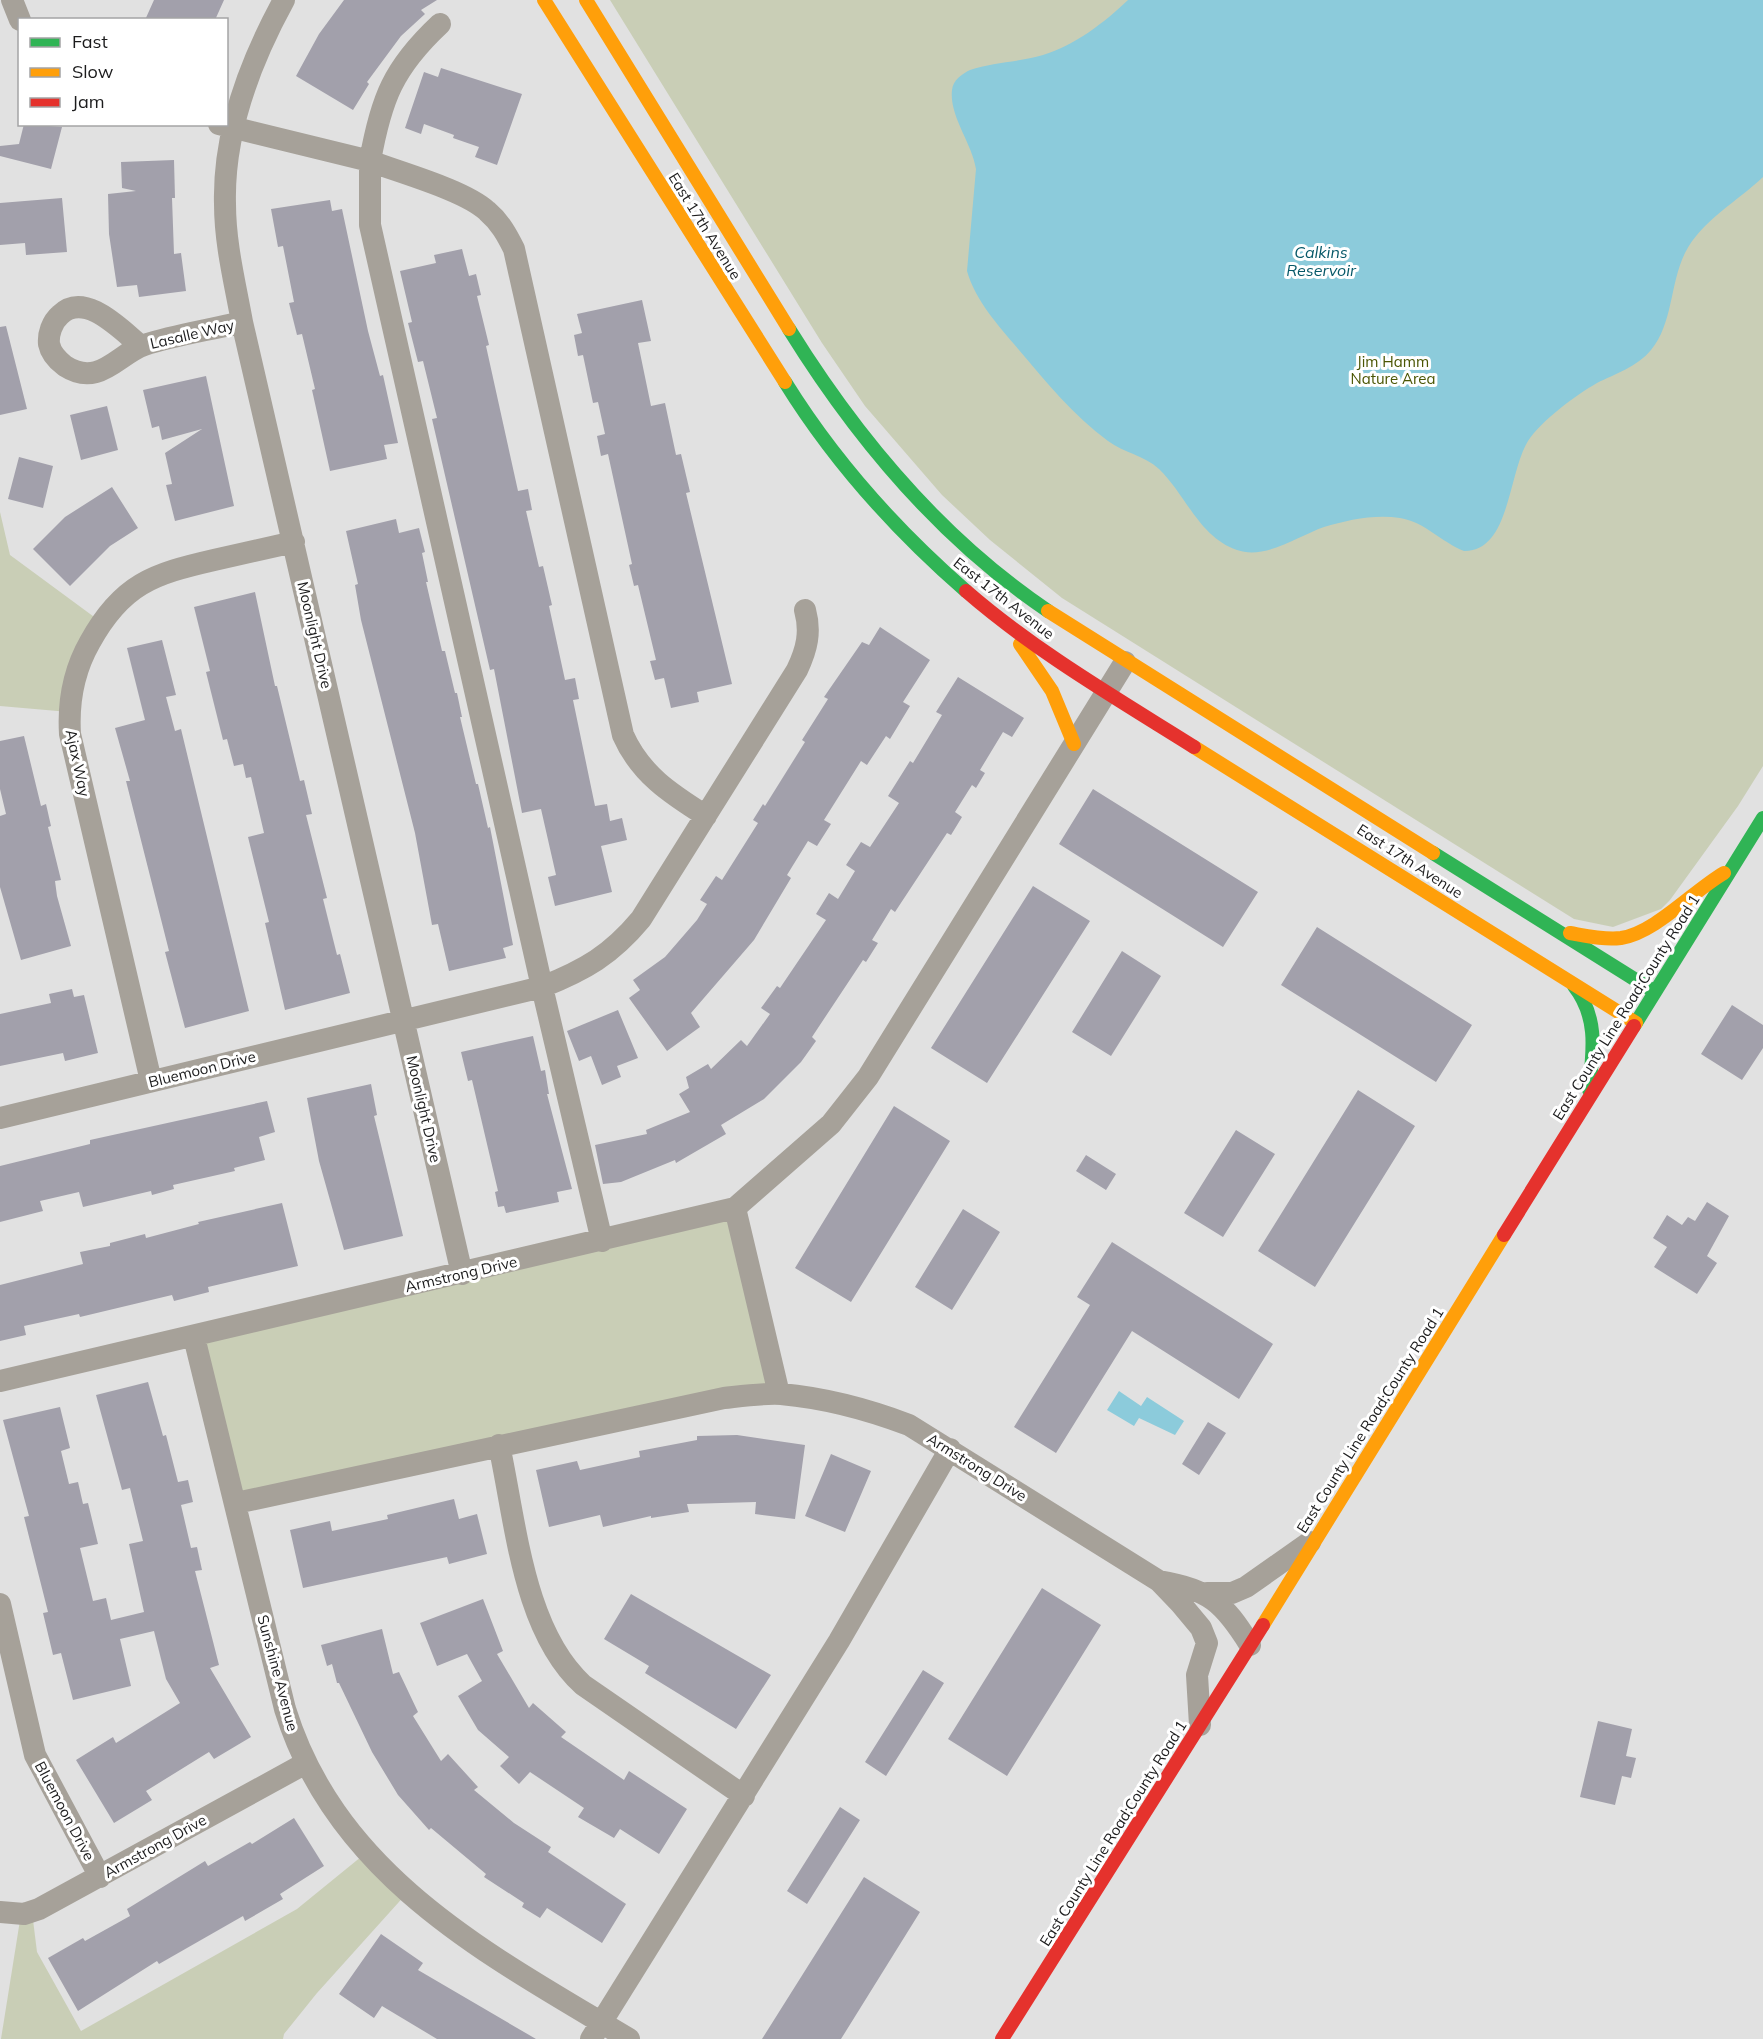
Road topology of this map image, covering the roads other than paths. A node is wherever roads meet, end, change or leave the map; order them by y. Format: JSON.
{"nodes":[{"id":1,"x":12,"y":0,"type":"edge"},
{"id":2,"x":284,"y":0,"type":"edge"},
{"id":3,"x":544,"y":0,"type":"edge"},
{"id":4,"x":586,"y":0,"type":"edge"},
{"id":5,"x":19,"y":18,"type":"edge"},
{"id":6,"x":440,"y":24,"type":"dead end"},
{"id":7,"x":228,"y":124,"type":"edge"},
{"id":8,"x":227,"y":126,"type":"edge"},
{"id":9,"x":370,"y":161,"type":"junction"},
{"id":10,"x":242,"y":322,"type":"junction"},
{"id":11,"x":141,"y":346,"type":"dead end"},
{"id":12,"x":294,"y":542,"type":"junction"},
{"id":13,"x":805,"y":610,"type":"dead end"},
{"id":14,"x":997,"y":618,"type":"junction"},
{"id":15,"x":1125,"y":662,"type":"junction"},
{"id":16,"x":1106,"y":692,"type":"junction"},
{"id":17,"x":1074,"y":744,"type":"junction"},
{"id":18,"x":706,"y":816,"type":"junction"},
{"id":19,"x":1763,"y":818,"type":"edge"},
{"id":20,"x":1731,"y":869,"type":"junction"},
{"id":21,"x":1543,"y":923,"type":"junction"},
{"id":22,"x":1571,"y":982,"type":"junction"},
{"id":23,"x":542,"y":987,"type":"junction"},
{"id":24,"x":1655,"y":992,"type":"junction"},
{"id":25,"x":404,"y":1021,"type":"junction"},
{"id":26,"x":1636,"y":1023,"type":"junction"},
{"id":27,"x":151,"y":1081,"type":"junction"},
{"id":28,"x":1588,"y":1100,"type":"junction"},
{"id":29,"x":0,"y":1118,"type":"edge"},
{"id":30,"x":735,"y":1208,"type":"junction"},
{"id":31,"x":602,"y":1240,"type":"junction"},
{"id":32,"x":462,"y":1275,"type":"junction"},
{"id":33,"x":194,"y":1337,"type":"junction"},
{"id":34,"x":0,"y":1381,"type":"edge"},
{"id":35,"x":779,"y":1394,"type":"junction"},
{"id":36,"x":499,"y":1445,"type":"junction"},
{"id":37,"x":950,"y":1449,"type":"junction"},
{"id":38,"x":236,"y":1503,"type":"junction"},
{"id":39,"x":1317,"y":1537,"type":"junction"},
{"id":40,"x":1159,"y":1581,"type":"junction"},
{"id":41,"x":1207,"y":1593,"type":"junction"},
{"id":42,"x":0,"y":1604,"type":"edge"},
{"id":43,"x":1250,"y":1645,"type":"junction"},
{"id":44,"x":1200,"y":1725,"type":"junction"},
{"id":45,"x":306,"y":1763,"type":"junction"},
{"id":46,"x":744,"y":1796,"type":"junction"},
{"id":47,"x":100,"y":1877,"type":"junction"},
{"id":48,"x":0,"y":1912,"type":"edge"},
{"id":49,"x":596,"y":2030,"type":"edge"},
{"id":50,"x":629,"y":2039,"type":"edge"},
{"id":51,"x":1002,"y":2039,"type":"edge"}],
"edges":[{"from":1,"to":5,"type":"street"},
{"from":2,"to":7,"type":"street","name":"Moonlight Drive"},
{"from":3,"to":14,"type":"main road","name":"East 17th Avenue"},
{"from":4,"to":15,"type":"main road","name":"East 17th Avenue"},
{"from":6,"to":9,"type":"street"},
{"from":8,"to":9,"type":"street"},
{"from":8,"to":10,"type":"street","name":"Moonlight Drive"},
{"from":9,"to":18,"type":"street"},
{"from":9,"to":23,"type":"street"},
{"from":10,"to":11,"type":"street","name":"Lasalle Way"},
{"from":10,"to":12,"type":"street","name":"Moonlight Drive"},
{"from":12,"to":25,"type":"street","name":"Moonlight Drive"},
{"from":12,"to":27,"type":"street","name":"Ajax Way"},
{"from":13,"to":18,"type":"street","name":"Bluemoon Drive"},
{"from":14,"to":16,"type":"main road","name":"East 17th Avenue"},
{"from":14,"to":17,"type":"main road"},
{"from":15,"to":16,"type":"street"},
{"from":15,"to":21,"type":"main road","name":"East 17th Avenue"},
{"from":16,"to":17,"type":"street"},
{"from":16,"to":22,"type":"main road","name":"East 17th Avenue"},
{"from":17,"to":30,"type":"street"},
{"from":18,"to":23,"type":"street","name":"Bluemoon Drive"},
{"from":19,"to":20,"type":"main road","name":"East County Line Road;County Road 1"},
{"from":20,"to":21,"type":"main road"},
{"from":20,"to":24,"type":"main road","name":"East County Line Road;County Road 1"},
{"from":21,"to":24,"type":"main road","name":"East 17th Avenue"},
{"from":22,"to":26,"type":"main road","name":"East 17th Avenue"},
{"from":22,"to":28,"type":"main road"},
{"from":23,"to":25,"type":"street","name":"Bluemoon Drive"},
{"from":23,"to":31,"type":"street"},
{"from":24,"to":26,"type":"main road","name":"East County Line Road;County Road 1"},
{"from":25,"to":27,"type":"street","name":"Bluemoon Drive"},
{"from":25,"to":32,"type":"street","name":"Moonlight Drive"},
{"from":26,"to":28,"type":"main road","name":"East County Line Road;County Road 1"},
{"from":27,"to":29,"type":"street","name":"Bluemoon Drive"},
{"from":28,"to":39,"type":"main road","name":"East County Line Road;County Road 1"},
{"from":30,"to":31,"type":"street","name":"Armstrong Drive"},
{"from":30,"to":35,"type":"street"},
{"from":31,"to":32,"type":"street","name":"Armstrong Drive"},
{"from":32,"to":33,"type":"street","name":"Armstrong Drive"},
{"from":33,"to":34,"type":"street","name":"Armstrong Drive"},
{"from":33,"to":38,"type":"street","name":"Sunshine Avenue"},
{"from":35,"to":36,"type":"street","name":"Armstrong Drive"},
{"from":35,"to":37,"type":"street","name":"Armstrong Drive"},
{"from":36,"to":38,"type":"street","name":"Armstrong Drive"},
{"from":36,"to":46,"type":"street"},
{"from":37,"to":40,"type":"street","name":"Armstrong Drive"},
{"from":37,"to":46,"type":"street"},
{"from":38,"to":45,"type":"street","name":"Sunshine Avenue"},
{"from":39,"to":41,"type":"street","name":"Armstrong Drive"},
{"from":39,"to":43,"type":"main road","name":"East County Line Road;County Road 1"},
{"from":40,"to":41,"type":"street","name":"Armstrong Drive"},
{"from":40,"to":44,"type":"street","name":"Armstrong Drive"},
{"from":41,"to":43,"type":"street","name":"Armstrong Drive"},
{"from":42,"to":47,"type":"street","name":"Bluemoon Drive"},
{"from":43,"to":44,"type":"main road","name":"East County Line Road;County Road 1"},
{"from":44,"to":51,"type":"main road","name":"East County Line Road;County Road 1"},
{"from":45,"to":47,"type":"street","name":"Armstrong Drive"},
{"from":45,"to":49,"type":"street","name":"Sunshine Avenue"},
{"from":46,"to":49,"type":"street"},
{"from":47,"to":48,"type":"street","name":"Armstrong Drive"},
{"from":49,"to":50,"type":"street","name":"Sunshine Avenue"}]}
